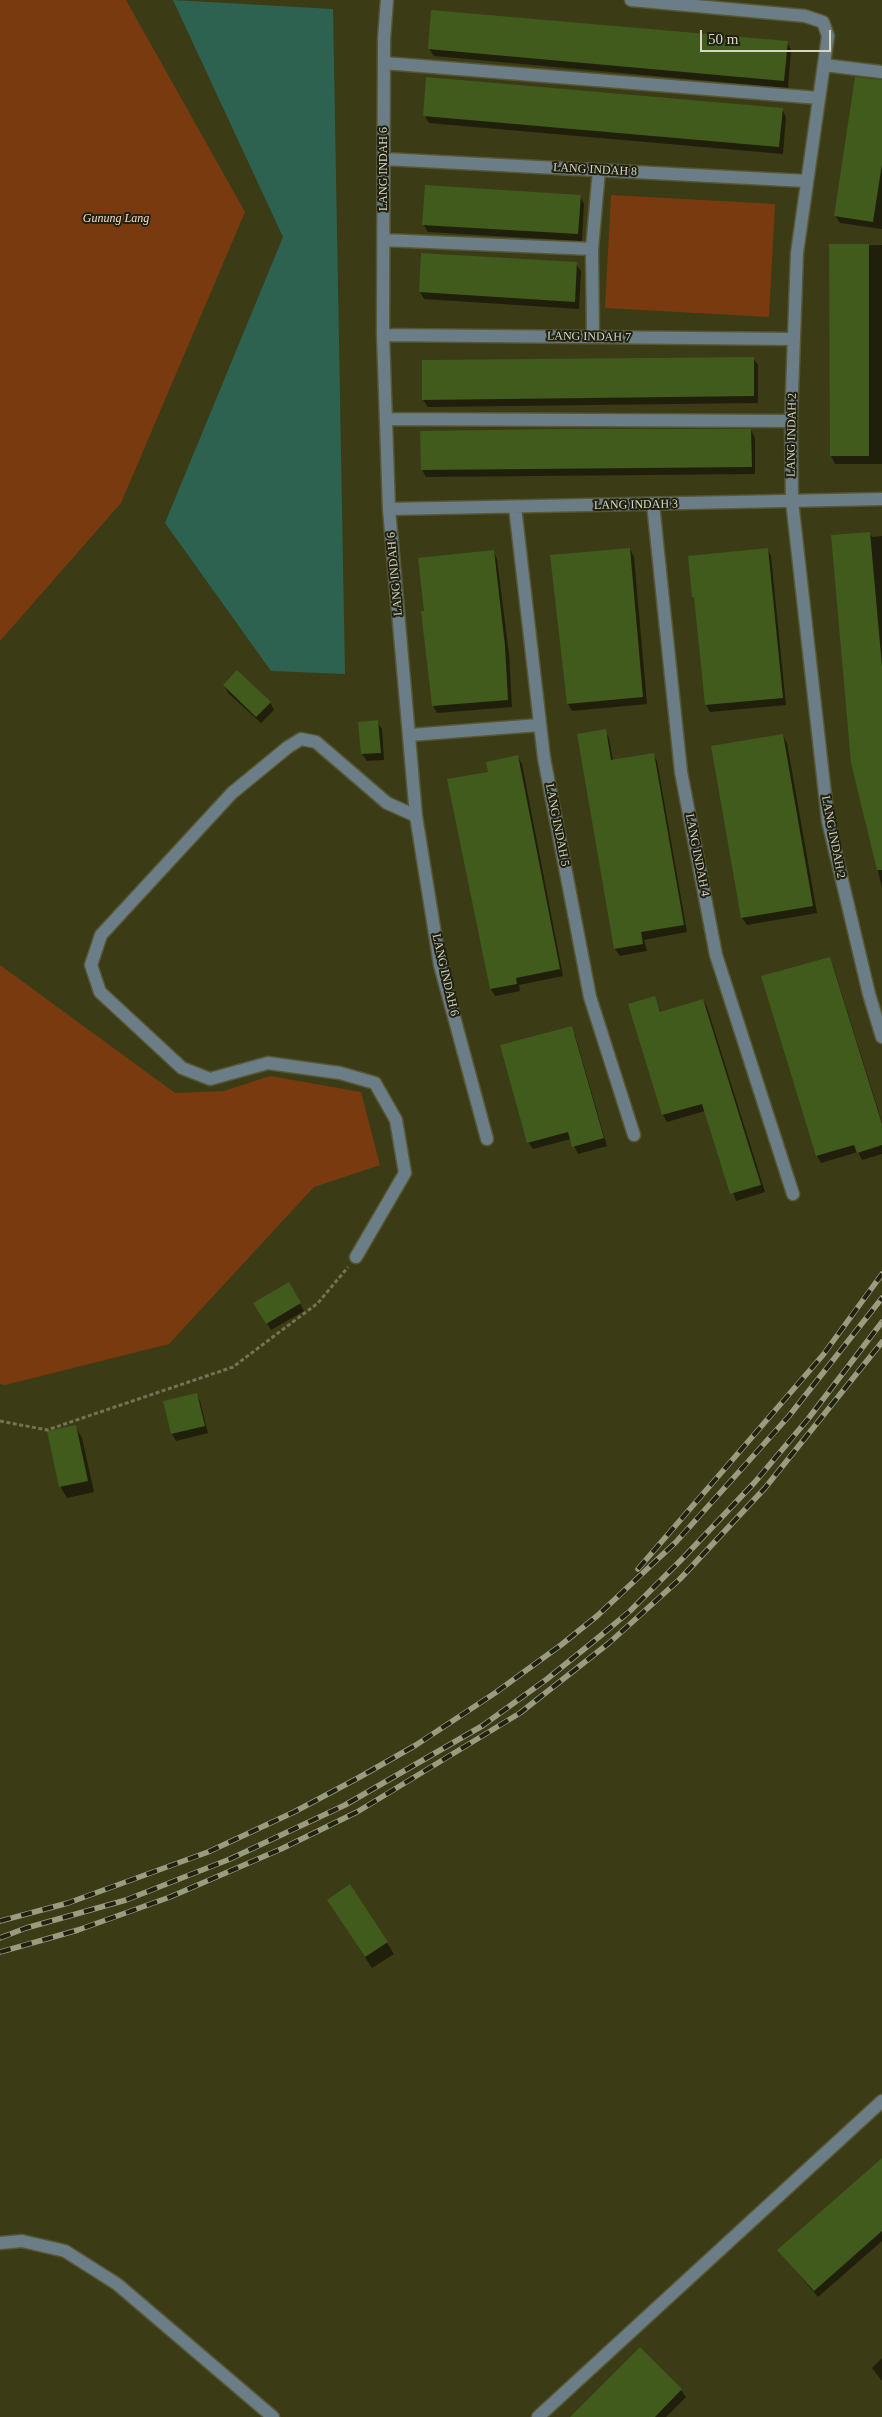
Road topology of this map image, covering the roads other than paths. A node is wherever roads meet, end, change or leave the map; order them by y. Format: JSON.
{"nodes":[{"id":1,"x":387,"y":0,"type":"edge"},
{"id":2,"x":631,"y":0,"type":"edge"},
{"id":3,"x":384,"y":62,"type":"junction"},
{"id":4,"x":824,"y":65,"type":"junction"},
{"id":5,"x":882,"y":72,"type":"edge"},
{"id":6,"x":819,"y":98,"type":"junction"},
{"id":7,"x":384,"y":159,"type":"junction"},
{"id":8,"x":599,"y":170,"type":"junction"},
{"id":9,"x":807,"y":181,"type":"junction"},
{"id":10,"x":383,"y":240,"type":"junction"},
{"id":11,"x":592,"y":248,"type":"junction"},
{"id":12,"x":383,"y":335,"type":"junction"},
{"id":13,"x":593,"y":337,"type":"junction"},
{"id":14,"x":794,"y":339,"type":"junction"},
{"id":15,"x":388,"y":419,"type":"junction"},
{"id":16,"x":791,"y":421,"type":"junction"},
{"id":17,"x":882,"y":499,"type":"edge"},
{"id":18,"x":792,"y":501,"type":"junction"},
{"id":19,"x":653,"y":504,"type":"junction"},
{"id":20,"x":516,"y":507,"type":"junction"},
{"id":21,"x":389,"y":510,"type":"junction"},
{"id":22,"x":539,"y":724,"type":"junction"},
{"id":23,"x":410,"y":735,"type":"junction"},
{"id":24,"x":416,"y":816,"type":"junction"},
{"id":25,"x":882,"y":1036,"type":"edge"},
{"id":26,"x":634,"y":1135,"type":"dead end"},
{"id":27,"x":487,"y":1139,"type":"dead end"},
{"id":28,"x":793,"y":1194,"type":"dead end"},
{"id":29,"x":356,"y":1257,"type":"road end"},
{"id":30,"x":882,"y":2101,"type":"edge"},
{"id":31,"x":0,"y":2243,"type":"edge"},
{"id":32,"x":273,"y":2417,"type":"edge"},
{"id":33,"x":538,"y":2417,"type":"edge"}],
"edges":[{"from":1,"to":3,"type":"street","name":"LANG INDAH 6"},
{"from":2,"to":4,"type":"street","name":"LANG INDAH 2"},
{"from":3,"to":6,"type":"street"},
{"from":3,"to":7,"type":"street","name":"LANG INDAH 6"},
{"from":4,"to":5,"type":"street"},
{"from":4,"to":6,"type":"street","name":"LANG INDAH 2"},
{"from":6,"to":9,"type":"street","name":"LANG INDAH 2"},
{"from":7,"to":8,"type":"street","name":"LANG INDAH 8"},
{"from":7,"to":10,"type":"street","name":"LANG INDAH 6"},
{"from":8,"to":9,"type":"street","name":"LANG INDAH 8"},
{"from":8,"to":11,"type":"street"},
{"from":9,"to":14,"type":"street","name":"LANG INDAH 2"},
{"from":10,"to":11,"type":"street"},
{"from":10,"to":12,"type":"street","name":"LANG INDAH 6"},
{"from":11,"to":13,"type":"street"},
{"from":12,"to":13,"type":"street","name":"LANG INDAH 7"},
{"from":12,"to":15,"type":"street","name":"LANG INDAH 6"},
{"from":13,"to":14,"type":"street","name":"LANG INDAH 7"},
{"from":14,"to":16,"type":"street","name":"LANG INDAH 2"},
{"from":15,"to":16,"type":"street"},
{"from":15,"to":21,"type":"street","name":"LANG INDAH 6"},
{"from":16,"to":18,"type":"street","name":"LANG INDAH 2"},
{"from":17,"to":18,"type":"street","name":"LANG INDAH 3"},
{"from":18,"to":19,"type":"street","name":"LANG INDAH 3"},
{"from":18,"to":25,"type":"street","name":"LANG INDAH 2"},
{"from":19,"to":20,"type":"street","name":"LANG INDAH 3"},
{"from":19,"to":28,"type":"street","name":"LANG INDAH 4"},
{"from":20,"to":21,"type":"street","name":"LANG INDAH 3"},
{"from":20,"to":22,"type":"street","name":"LANG INDAH 5"},
{"from":21,"to":23,"type":"street","name":"LANG INDAH 6"},
{"from":22,"to":23,"type":"street"},
{"from":22,"to":26,"type":"street","name":"LANG INDAH 5"},
{"from":23,"to":24,"type":"street","name":"LANG INDAH 6"},
{"from":24,"to":27,"type":"street","name":"LANG INDAH 6"},
{"from":24,"to":29,"type":"street"},
{"from":30,"to":33,"type":"street"},
{"from":31,"to":32,"type":"street"}]}
